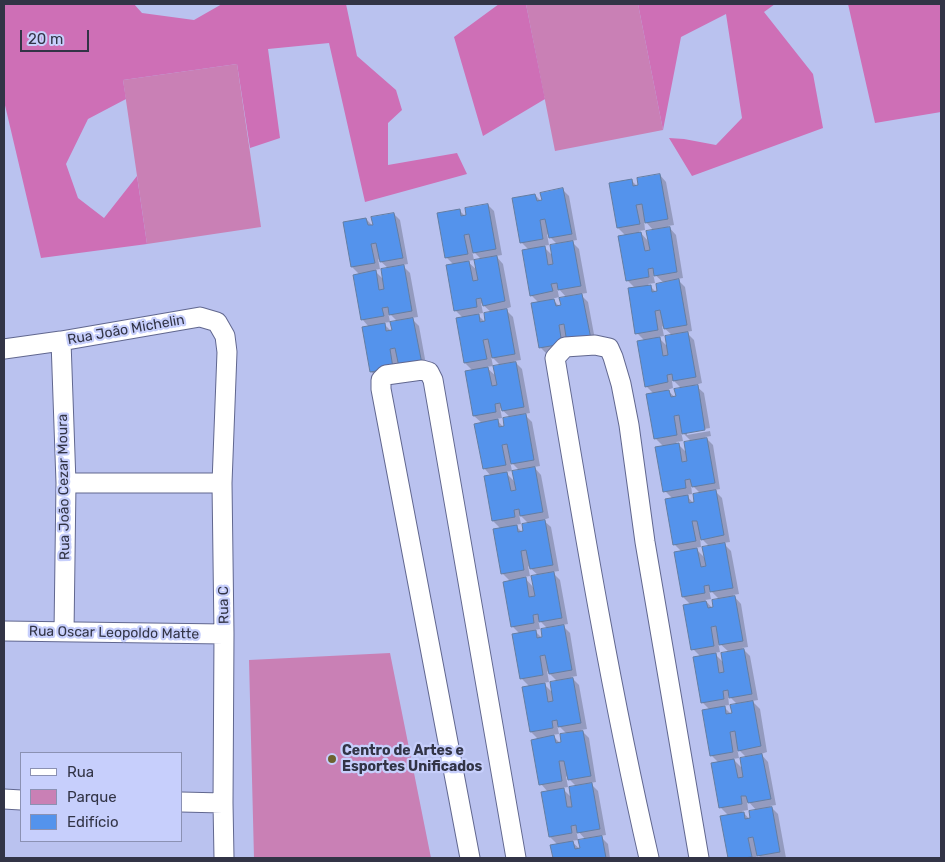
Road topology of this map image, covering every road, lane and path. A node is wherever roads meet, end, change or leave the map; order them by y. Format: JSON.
{"nodes":[{"id":1,"x":61,"y":342,"type":"junction"},
{"id":2,"x":4,"y":349,"type":"edge"},
{"id":3,"x":227,"y":352,"type":"joint"},
{"id":4,"x":66,"y":483,"type":"junction"},
{"id":5,"x":222,"y":483,"type":"junction"},
{"id":6,"x":4,"y":631,"type":"edge"},
{"id":7,"x":64,"y":632,"type":"junction"},
{"id":8,"x":224,"y":634,"type":"junction"},
{"id":9,"x":4,"y":799,"type":"edge"},
{"id":10,"x":20,"y":800,"type":"edge"},
{"id":11,"x":182,"y":802,"type":"edge"},
{"id":12,"x":223,"y":803,"type":"junction"},
{"id":13,"x":224,"y":858,"type":"edge"},
{"id":14,"x":470,"y":858,"type":"edge"},
{"id":15,"x":516,"y":858,"type":"edge"},
{"id":16,"x":649,"y":858,"type":"edge"},
{"id":17,"x":699,"y":858,"type":"edge"}],
"edges":[{"from":1,"to":2,"type":"street","name":"Rua João Michelin"},
{"from":1,"to":3,"type":"street","name":"Rua João Michelin"},
{"from":1,"to":4,"type":"street","name":"Rua João Cezar Moura"},
{"from":3,"to":5,"type":"street","name":"Rua C"},
{"from":4,"to":5,"type":"street"},
{"from":4,"to":7,"type":"street","name":"Rua João Cezar Moura"},
{"from":5,"to":8,"type":"street","name":"Rua C"},
{"from":6,"to":7,"type":"street","name":"Rua Oscar Leopoldo Matte"},
{"from":7,"to":8,"type":"street","name":"Rua Oscar Leopoldo Matte"},
{"from":8,"to":12,"type":"street","name":"Rua C"},
{"from":9,"to":10,"type":"street"},
{"from":11,"to":12,"type":"street"},
{"from":12,"to":13,"type":"street","name":"Rua C"},
{"from":14,"to":15,"type":"street"},
{"from":16,"to":17,"type":"street"}]}
